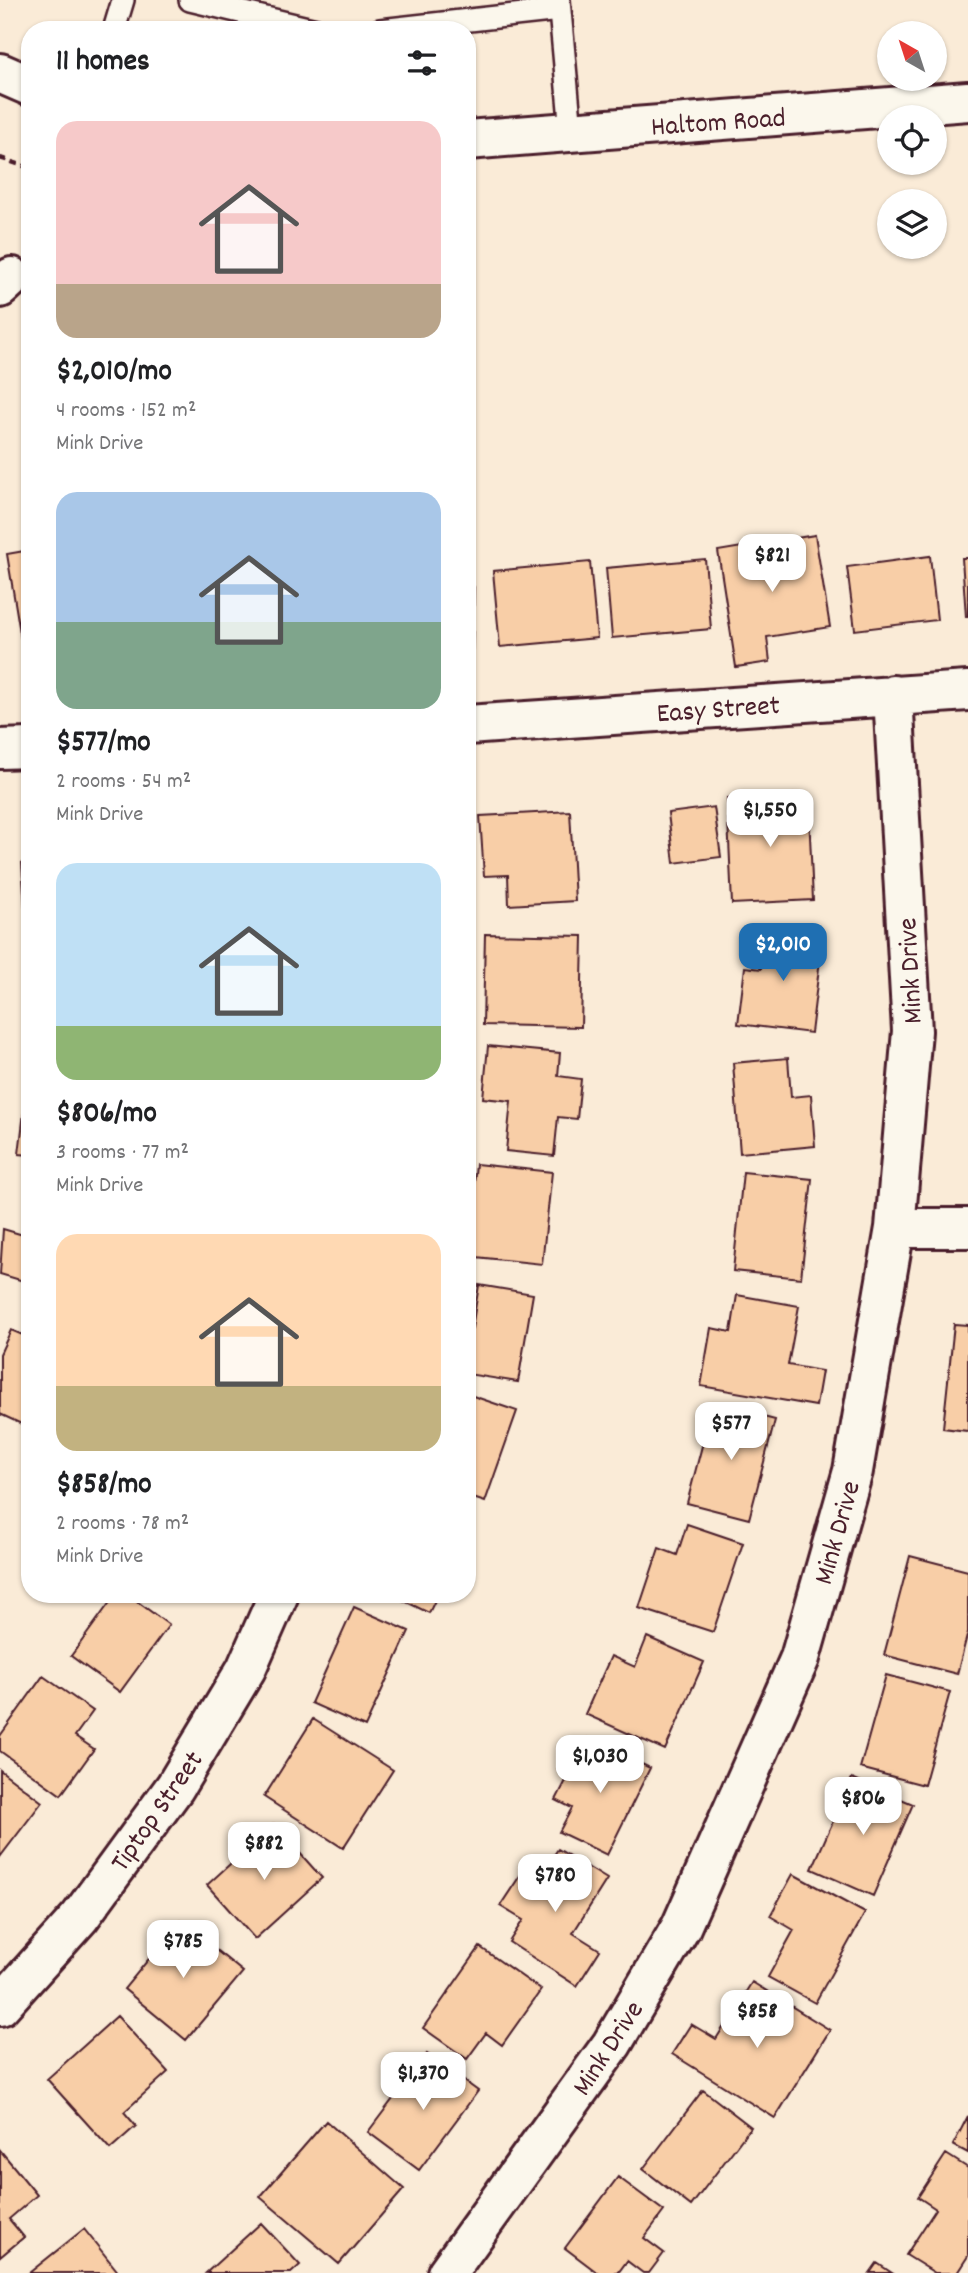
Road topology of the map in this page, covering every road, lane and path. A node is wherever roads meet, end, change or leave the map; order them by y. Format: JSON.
{"nodes":[{"id":1,"x":123,"y":0,"type":"edge"},
{"id":2,"x":190,"y":0,"type":"edge"},
{"id":3,"x":227,"y":3,"type":"edge"},
{"id":4,"x":560,"y":5,"type":"edge"},
{"id":5,"x":117,"y":21,"type":"edge"},
{"id":6,"x":274,"y":21,"type":"edge"},
{"id":7,"x":445,"y":21,"type":"edge"},
{"id":8,"x":0,"y":73,"type":"edge"},
{"id":9,"x":21,"y":82,"type":"edge"},
{"id":10,"x":968,"y":101,"type":"edge"},
{"id":11,"x":571,"y":131,"type":"junction"},
{"id":12,"x":476,"y":138,"type":"edge"},
{"id":13,"x":0,"y":158,"type":"edge"},
{"id":14,"x":21,"y":165,"type":"edge"},
{"id":15,"x":968,"y":691,"type":"edge"},
{"id":16,"x":893,"y":695,"type":"junction"},
{"id":17,"x":476,"y":724,"type":"edge"},
{"id":18,"x":21,"y":748,"type":"edge"},
{"id":19,"x":0,"y":749,"type":"edge"},
{"id":20,"x":894,"y":1228,"type":"junction"},
{"id":21,"x":968,"y":1228,"type":"edge"},
{"id":22,"x":275,"y":1603,"type":"edge"},
{"id":23,"x":0,"y":2006,"type":"edge"},
{"id":24,"x":447,"y":2273,"type":"edge"}],
"edges":[{"from":1,"to":5,"type":"lane"},
{"from":2,"to":3,"type":"lane"},
{"from":3,"to":6,"type":"lane"},
{"from":4,"to":7,"type":"lane"},
{"from":4,"to":11,"type":"lane"},
{"from":8,"to":9,"type":"street"},
{"from":10,"to":11,"type":"street","name":"Haltom Road"},
{"from":11,"to":12,"type":"street","name":"Haltom Road"},
{"from":13,"to":14,"type":"path"},
{"from":15,"to":16,"type":"street","name":"Easy Street"},
{"from":16,"to":17,"type":"street","name":"Easy Street"},
{"from":16,"to":20,"type":"street","name":"Mink Drive"},
{"from":18,"to":19,"type":"street"},
{"from":20,"to":21,"type":"street"},
{"from":20,"to":24,"type":"street","name":"Mink Drive"},
{"from":22,"to":23,"type":"street","name":"Tiptop Street"}]}
